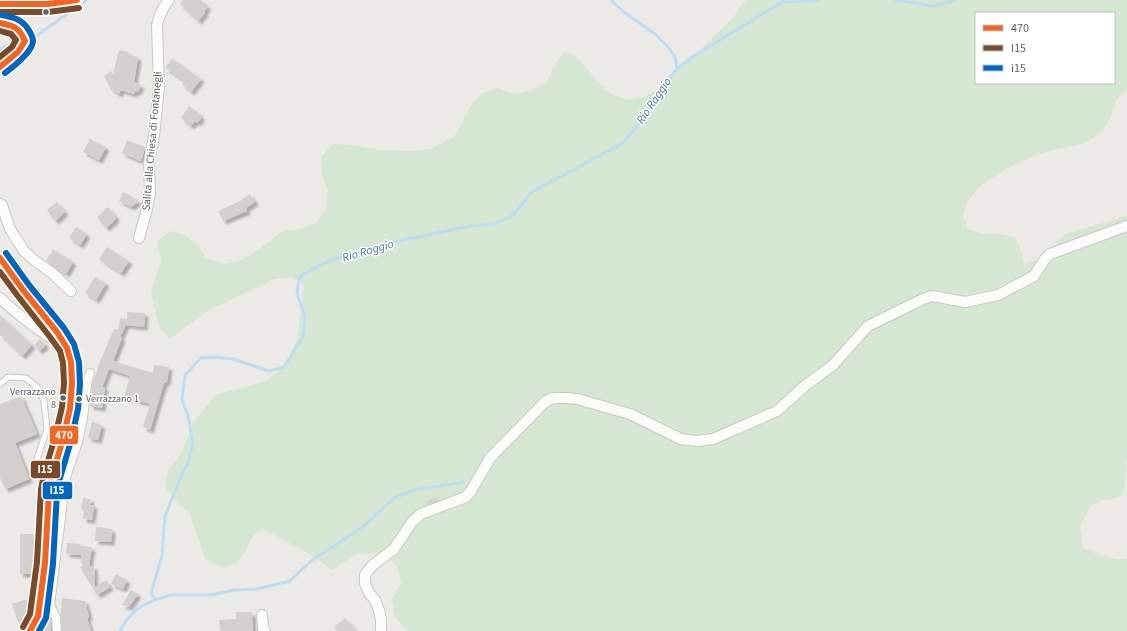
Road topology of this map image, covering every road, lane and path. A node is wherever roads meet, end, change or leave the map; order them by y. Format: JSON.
{"nodes":[{"id":1,"x":77,"y":0,"type":"edge"},
{"id":2,"x":169,"y":0,"type":"edge"},
{"id":3,"x":0,"y":4,"type":"edge"},
{"id":4,"x":0,"y":23,"type":"edge"},
{"id":5,"x":0,"y":67,"type":"edge"},
{"id":6,"x":0,"y":204,"type":"edge"},
{"id":7,"x":1127,"y":226,"type":"edge"},
{"id":8,"x":139,"y":238,"type":"dead end"},
{"id":9,"x":0,"y":258,"type":"edge"},
{"id":10,"x":71,"y":291,"type":"dead end"},
{"id":11,"x":0,"y":298,"type":"edge"},
{"id":12,"x":67,"y":348,"type":"junction"},
{"id":13,"x":90,"y":373,"type":"dead end"},
{"id":14,"x":0,"y":384,"type":"edge"},
{"id":15,"x":33,"y":471,"type":"dead end"},
{"id":16,"x":262,"y":615,"type":"dead end"},
{"id":17,"x":30,"y":631,"type":"edge"},
{"id":18,"x":57,"y":631,"type":"edge"},
{"id":19,"x":265,"y":631,"type":"edge"},
{"id":20,"x":381,"y":631,"type":"edge"}],
"edges":[{"from":1,"to":3,"type":"street"},
{"from":2,"to":8,"type":"street","name":"Salita alla Chiesa di Fontanegli"},
{"from":4,"to":5,"type":"street"},
{"from":6,"to":10,"type":"street"},
{"from":7,"to":20,"type":"street"},
{"from":9,"to":12,"type":"street"},
{"from":11,"to":12,"type":"street"},
{"from":12,"to":17,"type":"street"},
{"from":13,"to":18,"type":"street"},
{"from":14,"to":15,"type":"lane"},
{"from":16,"to":19,"type":"street"}]}
